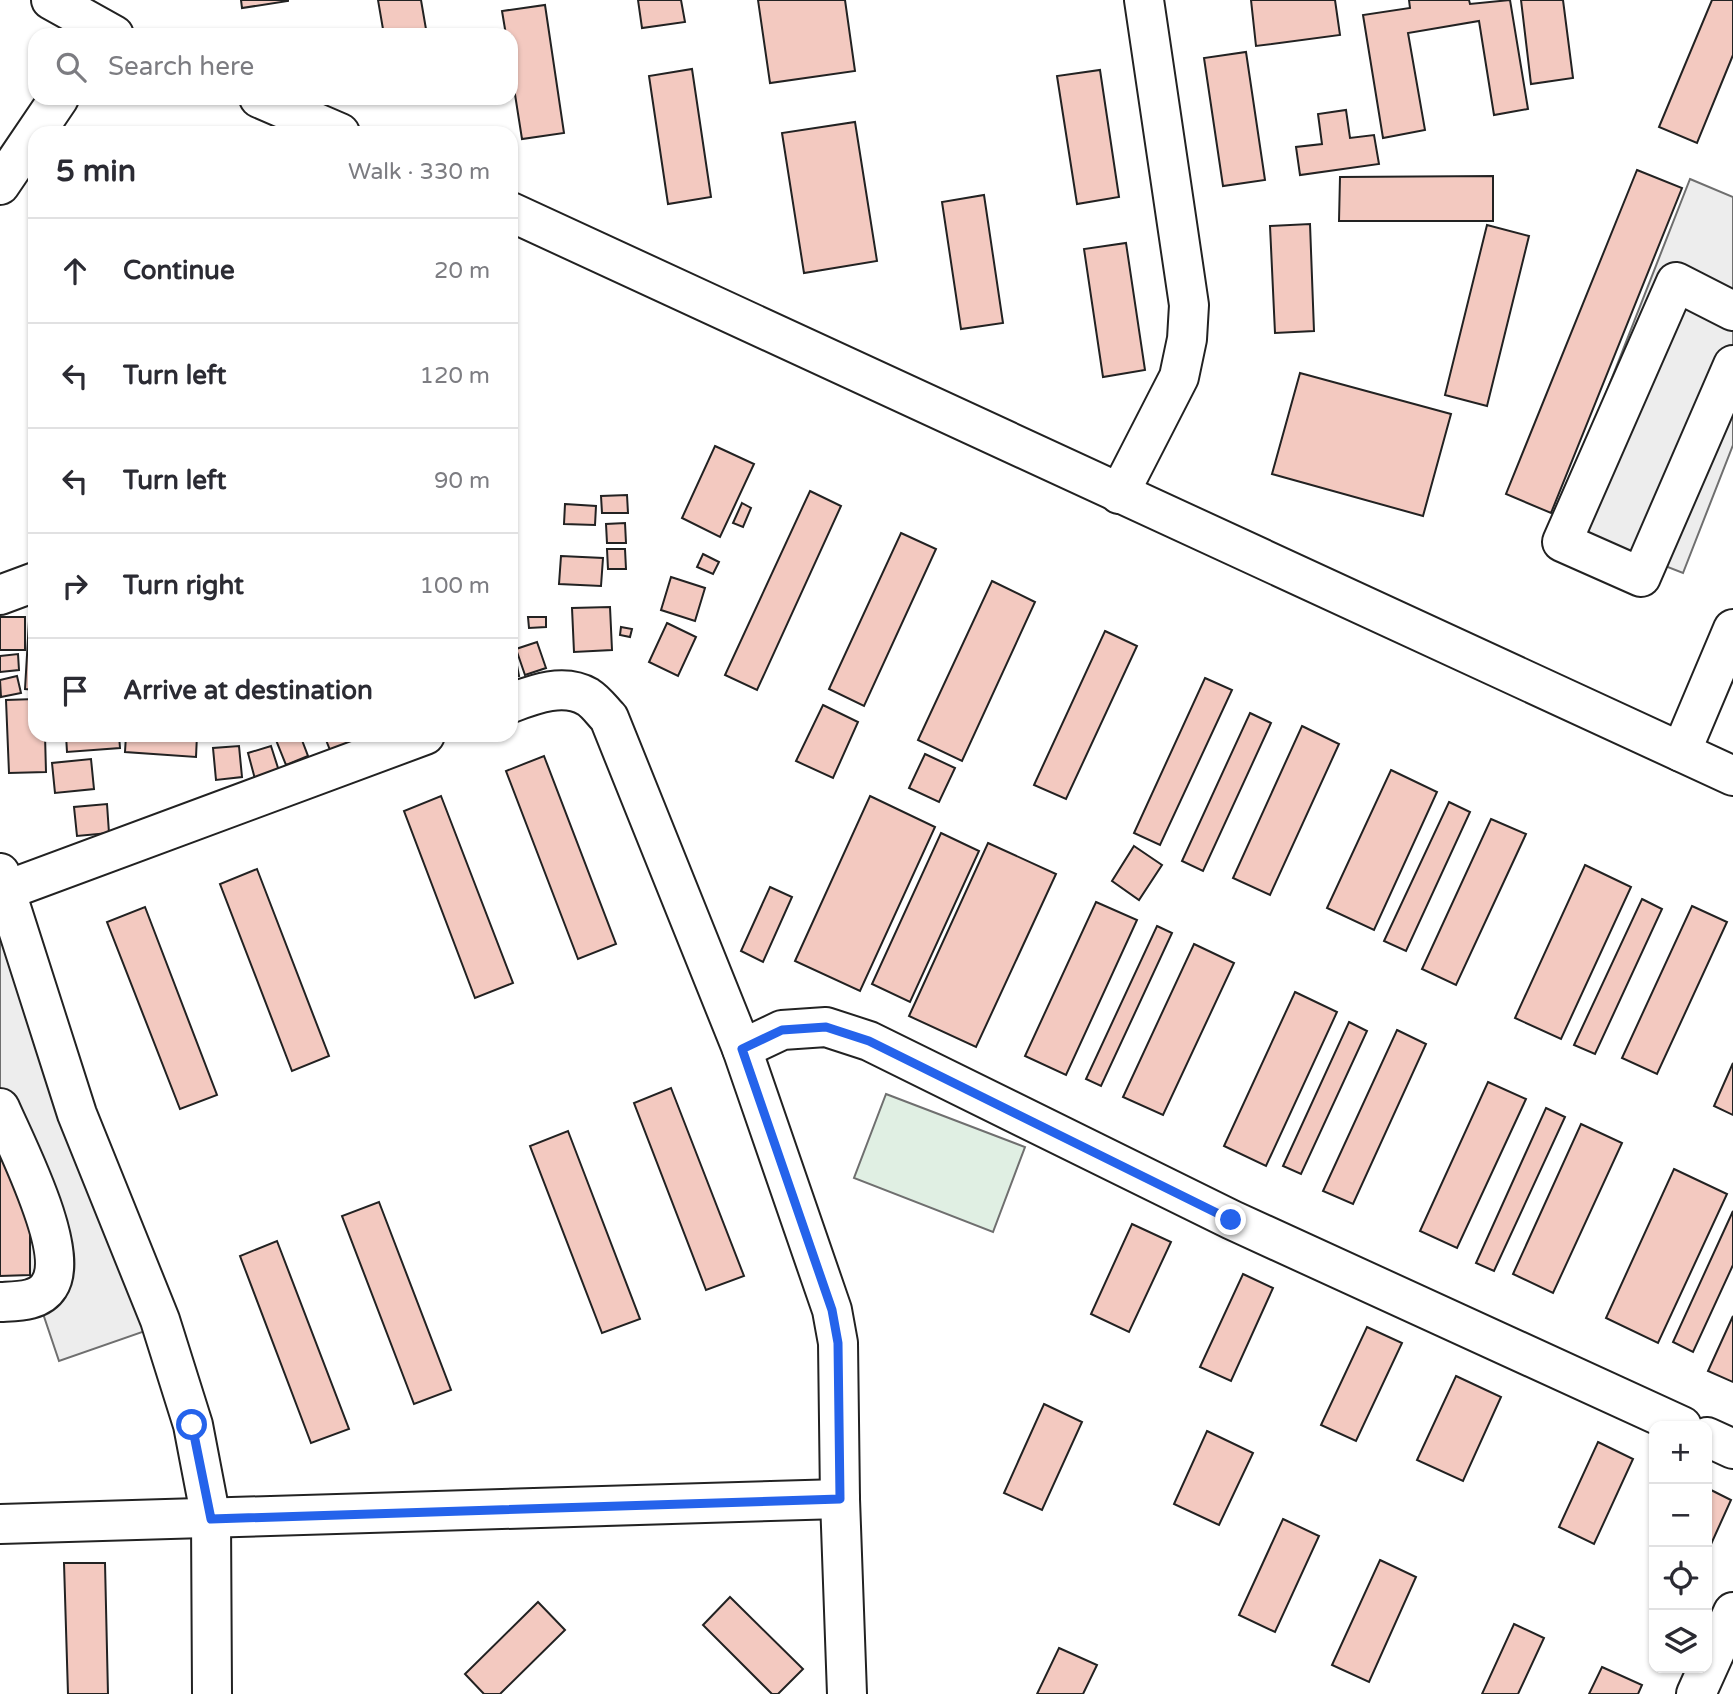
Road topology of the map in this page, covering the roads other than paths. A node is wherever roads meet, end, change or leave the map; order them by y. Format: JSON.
{"nodes":[{"id":1,"x":51,"y":0,"type":"edge"},
{"id":2,"x":1144,"y":0,"type":"edge"},
{"id":3,"x":96,"y":28,"type":"edge"},
{"id":4,"x":54,"y":105,"type":"edge"},
{"id":5,"x":275,"y":105,"type":"edge"},
{"id":6,"x":40,"y":126,"type":"edge"},
{"id":7,"x":324,"y":126,"type":"edge"},
{"id":8,"x":28,"y":143,"type":"edge"},
{"id":9,"x":0,"y":184,"type":"edge"},
{"id":10,"x":518,"y":215,"type":"edge"},
{"id":11,"x":1733,"y":311,"type":"edge"},
{"id":12,"x":1733,"y":365,"type":"edge"},
{"id":13,"x":1718,"y":446,"type":"edge"},
{"id":14,"x":1119,"y":494,"type":"junction"},
{"id":15,"x":28,"y":585,"type":"edge"},
{"id":16,"x":0,"y":595,"type":"edge"},
{"id":17,"x":1733,"y":629,"type":"edge"},
{"id":18,"x":518,"y":700,"type":"edge"},
{"id":19,"x":405,"y":742,"type":"edge"},
{"id":20,"x":1681,"y":752,"type":"junction"},
{"id":21,"x":1733,"y":776,"type":"edge"},
{"id":22,"x":4,"y":881,"type":"edge"},
{"id":23,"x":742,"y":1049,"type":"junction"},
{"id":24,"x":0,"y":1108,"type":"edge"},
{"id":25,"x":0,"y":1302,"type":"edge"},
{"id":26,"x":1671,"y":1421,"type":"edge"},
{"id":27,"x":1712,"y":1439,"type":"edge"},
{"id":28,"x":1733,"y":1449,"type":"edge"},
{"id":29,"x":840,"y":1499,"type":"junction"},
{"id":30,"x":211,"y":1519,"type":"junction"},
{"id":31,"x":0,"y":1524,"type":"edge"},
{"id":32,"x":1733,"y":1612,"type":"edge"},
{"id":33,"x":212,"y":1694,"type":"edge"},
{"id":34,"x":847,"y":1694,"type":"edge"},
{"id":35,"x":1696,"y":1694,"type":"edge"}],
"edges":[{"from":1,"to":3,"type":"street"},
{"from":2,"to":14,"type":"street"},
{"from":4,"to":6,"type":"street"},
{"from":5,"to":7,"type":"street"},
{"from":8,"to":9,"type":"street"},
{"from":10,"to":14,"type":"street"},
{"from":11,"to":13,"type":"street"},
{"from":12,"to":13,"type":"street"},
{"from":14,"to":20,"type":"street"},
{"from":15,"to":16,"type":"street"},
{"from":17,"to":20,"type":"street"},
{"from":18,"to":23,"type":"street"},
{"from":19,"to":22,"type":"street"},
{"from":20,"to":21,"type":"street"},
{"from":22,"to":30,"type":"street"},
{"from":23,"to":26,"type":"street"},
{"from":23,"to":29,"type":"street"},
{"from":24,"to":25,"type":"street"},
{"from":27,"to":28,"type":"street"},
{"from":29,"to":30,"type":"street"},
{"from":29,"to":34,"type":"street"},
{"from":30,"to":31,"type":"street"},
{"from":30,"to":33,"type":"street"},
{"from":32,"to":35,"type":"street"}]}
